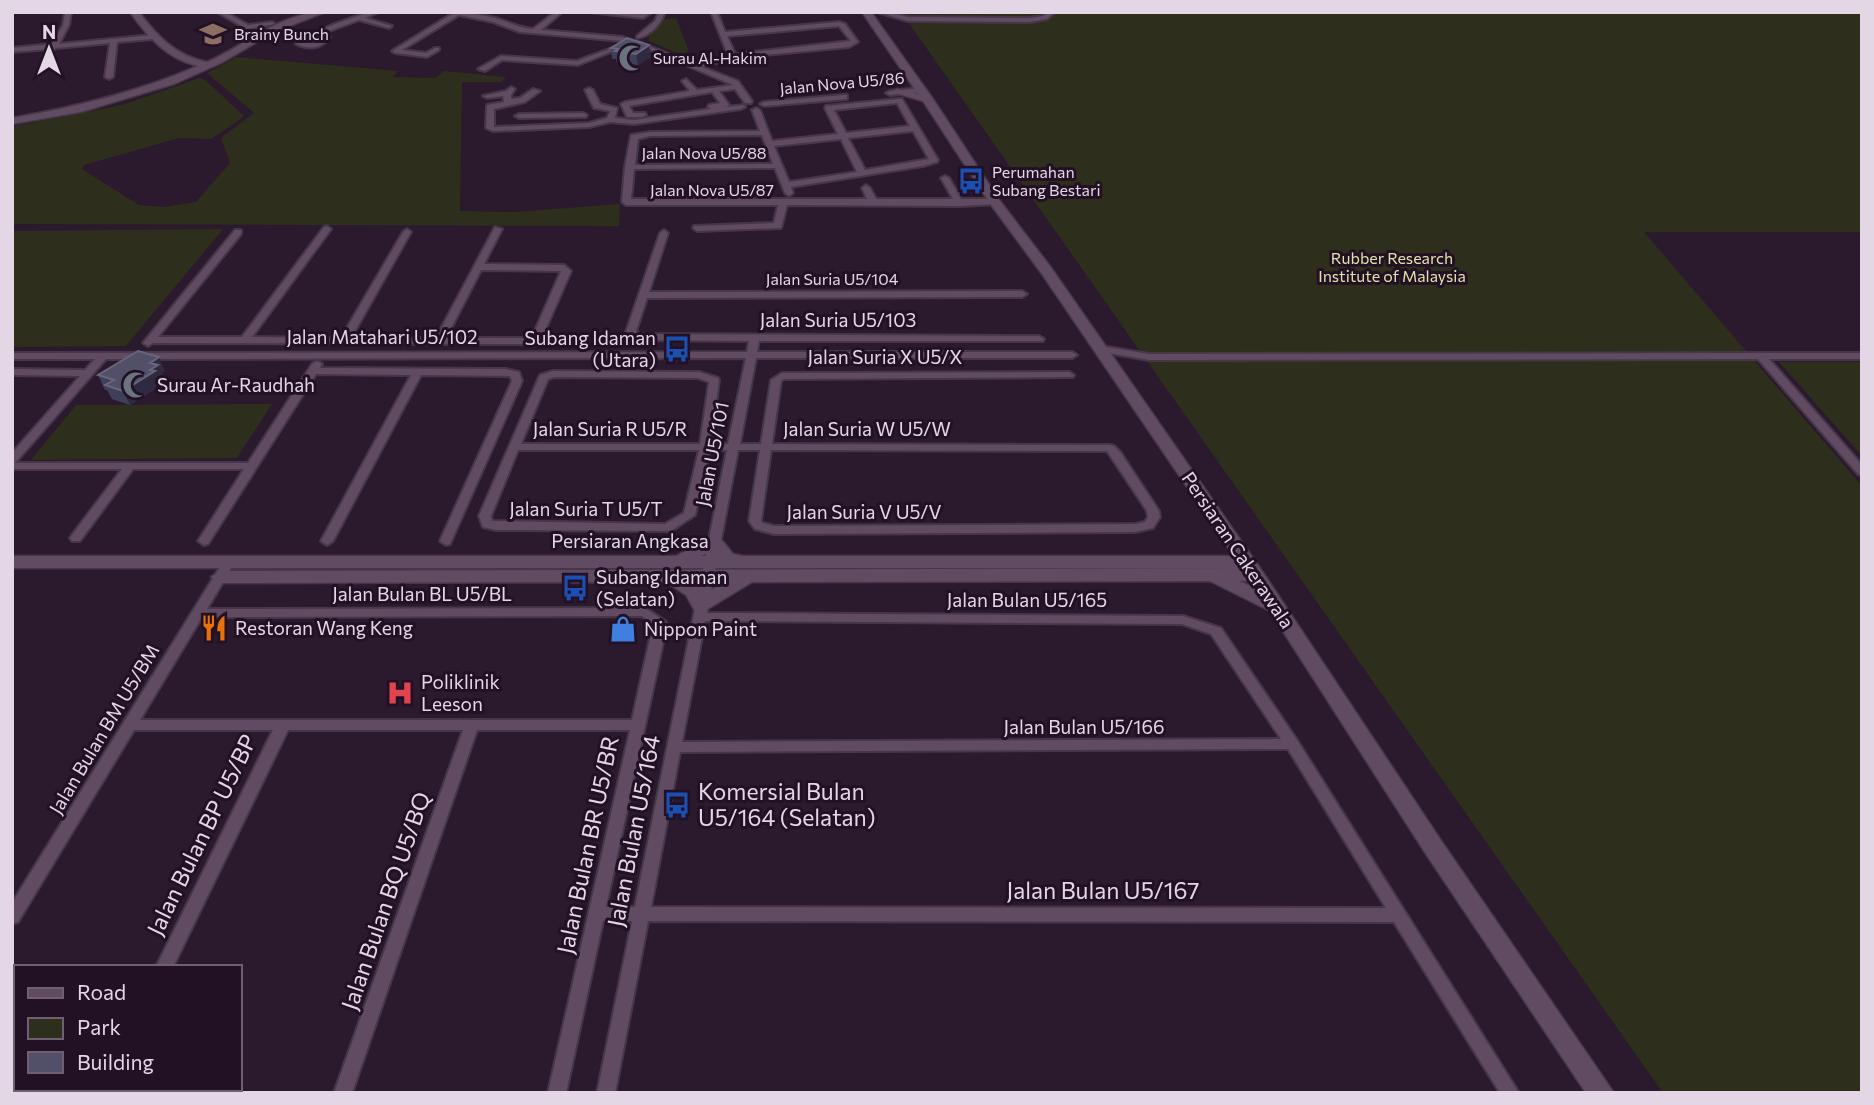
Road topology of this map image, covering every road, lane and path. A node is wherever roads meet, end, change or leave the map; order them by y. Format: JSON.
{"nodes":[{"id":1,"x":68,"y":12,"type":"edge"},
{"id":2,"x":134,"y":12,"type":"edge"},
{"id":3,"x":220,"y":12,"type":"edge"},
{"id":4,"x":305,"y":12,"type":"edge"},
{"id":5,"x":321,"y":12,"type":"edge"},
{"id":6,"x":376,"y":12,"type":"edge"},
{"id":7,"x":453,"y":12,"type":"edge"},
{"id":8,"x":559,"y":12,"type":"edge"},
{"id":9,"x":592,"y":12,"type":"edge"},
{"id":10,"x":649,"y":12,"type":"edge"},
{"id":11,"x":662,"y":12,"type":"edge"},
{"id":12,"x":721,"y":12,"type":"edge"},
{"id":13,"x":866,"y":12,"type":"edge"},
{"id":14,"x":880,"y":12,"type":"edge"},
{"id":15,"x":1052,"y":12,"type":"edge"},
{"id":16,"x":458,"y":13,"type":"edge"},
{"id":17,"x":715,"y":13,"type":"edge"},
{"id":18,"x":359,"y":18,"type":"junction"},
{"id":19,"x":908,"y":19,"type":"junction"},
{"id":20,"x":272,"y":24,"type":"junction"},
{"id":21,"x":389,"y":26,"type":"dead end"},
{"id":22,"x":247,"y":27,"type":"junction"},
{"id":23,"x":877,"y":27,"type":"junction"},
{"id":24,"x":534,"y":32,"type":"junction"},
{"id":25,"x":319,"y":33,"type":"dead end"},
{"id":26,"x":723,"y":34,"type":"junction"},
{"id":27,"x":153,"y":37,"type":"junction"},
{"id":28,"x":242,"y":38,"type":"junction"},
{"id":29,"x":632,"y":40,"type":"junction"},
{"id":30,"x":114,"y":42,"type":"junction"},
{"id":31,"x":403,"y":45,"type":"junction"},
{"id":32,"x":53,"y":48,"type":"junction"},
{"id":33,"x":12,"y":50,"type":"edge"},
{"id":34,"x":732,"y":56,"type":"junction"},
{"id":35,"x":186,"y":59,"type":"junction"},
{"id":36,"x":204,"y":63,"type":"junction"},
{"id":37,"x":699,"y":66,"type":"junction"},
{"id":38,"x":482,"y":69,"type":"dead end"},
{"id":39,"x":181,"y":72,"type":"junction"},
{"id":40,"x":109,"y":77,"type":"dead end"},
{"id":41,"x":686,"y":81,"type":"dead end"},
{"id":42,"x":740,"y":88,"type":"junction"},
{"id":43,"x":589,"y":90,"type":"dead end"},
{"id":44,"x":922,"y":90,"type":"junction"},
{"id":45,"x":536,"y":91,"type":"dead end"},
{"id":46,"x":897,"y":92,"type":"junction"},
{"id":47,"x":717,"y":93,"type":"junction"},
{"id":48,"x":509,"y":94,"type":"junction"},
{"id":49,"x":696,"y":94,"type":"junction"},
{"id":50,"x":487,"y":96,"type":"dead end"},
{"id":51,"x":745,"y":104,"type":"junction"},
{"id":52,"x":764,"y":104,"type":"junction"},
{"id":53,"x":756,"y":110,"type":"junction"},
{"id":54,"x":583,"y":115,"type":"dead end"},
{"id":55,"x":519,"y":116,"type":"dead end"},
{"id":56,"x":551,"y":116,"type":"junction"},
{"id":57,"x":12,"y":118,"type":"edge"},
{"id":58,"x":610,"y":120,"type":"junction"},
{"id":59,"x":546,"y":126,"type":"junction"},
{"id":60,"x":916,"y":128,"type":"junction"},
{"id":61,"x":765,"y":133,"type":"junction"},
{"id":62,"x":844,"y":136,"type":"junction"},
{"id":63,"x":769,"y":144,"type":"junction"},
{"id":64,"x":778,"y":166,"type":"junction"},
{"id":65,"x":629,"y":167,"type":"junction"},
{"id":66,"x":862,"y":173,"type":"junction"},
{"id":67,"x":945,"y":178,"type":"dead end"},
{"id":68,"x":786,"y":185,"type":"junction"},
{"id":69,"x":866,"y":188,"type":"dead end"},
{"id":70,"x":995,"y":202,"type":"junction"},
{"id":71,"x":788,"y":203,"type":"junction"},
{"id":72,"x":873,"y":203,"type":"junction"},
{"id":73,"x":959,"y":203,"type":"junction"},
{"id":74,"x":697,"y":228,"type":"dead end"},
{"id":75,"x":327,"y":229,"type":"dead end"},
{"id":76,"x":498,"y":229,"type":"dead end"},
{"id":77,"x":238,"y":232,"type":"dead end"},
{"id":78,"x":407,"y":232,"type":"dead end"},
{"id":79,"x":664,"y":233,"type":"dead end"},
{"id":80,"x":478,"y":267,"type":"junction"},
{"id":81,"x":643,"y":295,"type":"junction"},
{"id":82,"x":1022,"y":295,"type":"dead end"},
{"id":83,"x":755,"y":337,"type":"junction"},
{"id":84,"x":1039,"y":339,"type":"dead end"},
{"id":85,"x":150,"y":340,"type":"junction"},
{"id":86,"x":244,"y":341,"type":"junction"},
{"id":87,"x":344,"y":341,"type":"junction"},
{"id":88,"x":439,"y":341,"type":"junction"},
{"id":89,"x":1101,"y":349,"type":"junction"},
{"id":90,"x":752,"y":354,"type":"junction"},
{"id":91,"x":323,"y":355,"type":"junction"},
{"id":92,"x":1072,"y":355,"type":"dead end"},
{"id":93,"x":12,"y":356,"type":"edge"},
{"id":94,"x":103,"y":356,"type":"junction"},
{"id":95,"x":137,"y":356,"type":"junction"},
{"id":96,"x":1761,"y":356,"type":"junction"},
{"id":97,"x":1862,"y":356,"type":"edge"},
{"id":98,"x":1149,"y":357,"type":"junction"},
{"id":99,"x":1113,"y":366,"type":"junction"},
{"id":100,"x":313,"y":371,"type":"junction"},
{"id":101,"x":418,"y":371,"type":"junction"},
{"id":102,"x":12,"y":372,"type":"edge"},
{"id":103,"x":88,"y":373,"type":"junction"},
{"id":104,"x":1069,"y":375,"type":"dead end"},
{"id":105,"x":514,"y":447,"type":"junction"},
{"id":106,"x":705,"y":447,"type":"junction"},
{"id":107,"x":733,"y":447,"type":"junction"},
{"id":108,"x":767,"y":447,"type":"junction"},
{"id":109,"x":14,"y":456,"type":"edge"},
{"id":110,"x":12,"y":466,"type":"edge"},
{"id":111,"x":130,"y":466,"type":"junction"},
{"id":112,"x":252,"y":466,"type":"junction"},
{"id":113,"x":1862,"y":472,"type":"edge"},
{"id":114,"x":1011,"y":529,"type":"joint"},
{"id":115,"x":1228,"y":534,"type":"junction"},
{"id":116,"x":76,"y":538,"type":"dead end"},
{"id":117,"x":204,"y":541,"type":"dead end"},
{"id":118,"x":327,"y":541,"type":"dead end"},
{"id":119,"x":446,"y":541,"type":"dead end"},
{"id":120,"x":715,"y":542,"type":"junction"},
{"id":121,"x":12,"y":562,"type":"edge"},
{"id":122,"x":1252,"y":568,"type":"junction"},
{"id":123,"x":224,"y":569,"type":"junction"},
{"id":124,"x":1207,"y":569,"type":"junction"},
{"id":125,"x":674,"y":570,"type":"junction"},
{"id":126,"x":709,"y":570,"type":"junction"},
{"id":127,"x":750,"y":570,"type":"junction"},
{"id":128,"x":1279,"y":610,"type":"junction"},
{"id":129,"x":645,"y":612,"type":"joint"},
{"id":130,"x":701,"y":612,"type":"junction"},
{"id":131,"x":198,"y":613,"type":"junction"},
{"id":132,"x":638,"y":724,"type":"junction"},
{"id":133,"x":129,"y":725,"type":"junction"},
{"id":134,"x":284,"y":725,"type":"junction"},
{"id":135,"x":472,"y":725,"type":"junction"},
{"id":136,"x":1292,"y":744,"type":"junction"},
{"id":137,"x":674,"y":747,"type":"junction"},
{"id":138,"x":641,"y":913,"type":"junction"},
{"id":139,"x":596,"y":914,"type":"junction"},
{"id":140,"x":1400,"y":915,"type":"junction"},
{"id":141,"x":12,"y":917,"type":"edge"},
{"id":142,"x":165,"y":965,"type":"edge"},
{"id":143,"x":343,"y":1093,"type":"edge"},
{"id":144,"x":557,"y":1093,"type":"edge"},
{"id":145,"x":606,"y":1093,"type":"edge"},
{"id":146,"x":1510,"y":1093,"type":"edge"},
{"id":147,"x":1601,"y":1093,"type":"edge"}],
"edges":[{"from":1,"to":32,"type":"street"},
{"from":2,"to":27,"type":"street"},
{"from":3,"to":22,"type":"street"},
{"from":4,"to":20,"type":"street"},
{"from":5,"to":36,"type":"street"},
{"from":6,"to":18,"type":"street"},
{"from":7,"to":16,"type":"street"},
{"from":8,"to":24,"type":"street"},
{"from":9,"to":10,"type":"street"},
{"from":11,"to":29,"type":"street"},
{"from":12,"to":17,"type":"street"},
{"from":13,"to":23,"type":"street","name":"Persiaran Cakerawala"},
{"from":14,"to":19,"type":"street"},
{"from":15,"to":19,"type":"street"},
{"from":16,"to":24,"type":"street"},
{"from":16,"to":31,"type":"street"},
{"from":17,"to":26,"type":"street"},
{"from":18,"to":21,"type":"street"},
{"from":18,"to":25,"type":"street"},
{"from":19,"to":23,"type":"street"},
{"from":20,"to":22,"type":"street"},
{"from":20,"to":28,"type":"street"},
{"from":22,"to":28,"type":"street"},
{"from":23,"to":44,"type":"street","name":"Persiaran Cakerawala"},
{"from":24,"to":29,"type":"street"},
{"from":26,"to":34,"type":"street"},
{"from":26,"to":34,"type":"street"},
{"from":27,"to":30,"type":"street"},
{"from":27,"to":35,"type":"street"},
{"from":28,"to":36,"type":"street"},
{"from":29,"to":37,"type":"street"},
{"from":29,"to":38,"type":"street"},
{"from":30,"to":32,"type":"street"},
{"from":30,"to":40,"type":"street"},
{"from":31,"to":31,"type":"street"},
{"from":32,"to":33,"type":"street"},
{"from":34,"to":37,"type":"street"},
{"from":35,"to":36,"type":"street"},
{"from":35,"to":39,"type":"street"},
{"from":36,"to":39,"type":"street"},
{"from":36,"to":57,"type":"street"},
{"from":37,"to":42,"type":"street"},
{"from":39,"to":57,"type":"street"},
{"from":41,"to":49,"type":"street"},
{"from":42,"to":47,"type":"street"},
{"from":42,"to":51,"type":"street"},
{"from":43,"to":58,"type":"street"},
{"from":44,"to":46,"type":"street"},
{"from":44,"to":46,"type":"street"},
{"from":44,"to":70,"type":"street","name":"Persiaran Cakerawala"},
{"from":45,"to":48,"type":"street"},
{"from":46,"to":52,"type":"street","name":"Jalan Nova U5/86"},
{"from":47,"to":49,"type":"street"},
{"from":47,"to":49,"type":"street"},
{"from":48,"to":50,"type":"street"},
{"from":48,"to":59,"type":"street"},
{"from":51,"to":52,"type":"street","name":"Jalan Nova U5/86"},
{"from":51,"to":53,"type":"street"},
{"from":51,"to":58,"type":"street"},
{"from":52,"to":53,"type":"street"},
{"from":53,"to":61,"type":"street"},
{"from":54,"to":56,"type":"street"},
{"from":55,"to":56,"type":"street"},
{"from":56,"to":59,"type":"street"},
{"from":58,"to":59,"type":"street"},
{"from":60,"to":62,"type":"street"},
{"from":60,"to":62,"type":"street"},
{"from":60,"to":66,"type":"street"},
{"from":61,"to":63,"type":"street"},
{"from":61,"to":65,"type":"street","name":"Jalan Nova U5/87"},
{"from":62,"to":63,"type":"street"},
{"from":62,"to":66,"type":"street"},
{"from":63,"to":64,"type":"street"},
{"from":64,"to":65,"type":"street","name":"Jalan Nova U5/88"},
{"from":64,"to":68,"type":"street"},
{"from":65,"to":71,"type":"street","name":"Jalan Nova U5/87"},
{"from":66,"to":68,"type":"street"},
{"from":67,"to":73,"type":"street"},
{"from":68,"to":71,"type":"street"},
{"from":69,"to":72,"type":"street"},
{"from":70,"to":73,"type":"street","name":"Jalan Nova U5/87"},
{"from":70,"to":89,"type":"street","name":"Persiaran Cakerawala"},
{"from":71,"to":72,"type":"street","name":"Jalan Nova U5/87"},
{"from":71,"to":74,"type":"street"},
{"from":72,"to":73,"type":"street","name":"Jalan Nova U5/87"},
{"from":75,"to":86,"type":"street"},
{"from":76,"to":80,"type":"street"},
{"from":77,"to":85,"type":"street"},
{"from":78,"to":87,"type":"street"},
{"from":79,"to":81,"type":"street"},
{"from":80,"to":88,"type":"street"},
{"from":80,"to":88,"type":"street"},
{"from":81,"to":82,"type":"street","name":"Jalan Suria U5/104"},
{"from":81,"to":83,"type":"street","name":"Jalan Suria U5/103"},
{"from":83,"to":84,"type":"street","name":"Jalan Suria U5/103"},
{"from":83,"to":90,"type":"street","name":"Jalan U5/101"},
{"from":85,"to":86,"type":"street"},
{"from":85,"to":95,"type":"street"},
{"from":86,"to":87,"type":"street"},
{"from":87,"to":88,"type":"street"},
{"from":89,"to":98,"type":"street"},
{"from":89,"to":99,"type":"street","name":"Persiaran Cakerawala"},
{"from":90,"to":91,"type":"street","name":"Jalan Matahari U5/102"},
{"from":90,"to":92,"type":"street","name":"Jalan Matahari U5/102"},
{"from":90,"to":107,"type":"street","name":"Jalan U5/101"},
{"from":91,"to":95,"type":"street","name":"Jalan Matahari U5/102"},
{"from":91,"to":100,"type":"street"},
{"from":93,"to":94,"type":"street","name":"Jalan Matahari U5/102"},
{"from":94,"to":95,"type":"street","name":"Jalan Matahari U5/102"},
{"from":94,"to":103,"type":"street"},
{"from":96,"to":97,"type":"street"},
{"from":96,"to":98,"type":"street"},
{"from":96,"to":113,"type":"street"},
{"from":98,"to":99,"type":"street"},
{"from":99,"to":115,"type":"street","name":"Persiaran Cakerawala"},
{"from":100,"to":101,"type":"street"},
{"from":100,"to":112,"type":"street"},
{"from":101,"to":118,"type":"street"},
{"from":101,"to":119,"type":"street"},
{"from":102,"to":103,"type":"street"},
{"from":103,"to":109,"type":"street"},
{"from":104,"to":108,"type":"street","name":"Jalan Suria X U5/X"},
{"from":105,"to":106,"type":"street","name":"Jalan Suria R U5/R"},
{"from":105,"to":106,"type":"street"},
{"from":105,"to":106,"type":"street","name":"Jalan Suria T U5/T"},
{"from":106,"to":107,"type":"street","name":"Jalan Suria R U5/R"},
{"from":107,"to":108,"type":"street","name":"Jalan Suria W U5/W"},
{"from":107,"to":120,"type":"street","name":"Jalan U5/101"},
{"from":108,"to":114,"type":"street","name":"Jalan Suria V U5/V"},
{"from":108,"to":114,"type":"street","name":"Jalan Suria W U5/W"},
{"from":110,"to":111,"type":"street"},
{"from":111,"to":112,"type":"street"},
{"from":111,"to":116,"type":"street"},
{"from":112,"to":117,"type":"street"},
{"from":115,"to":122,"type":"street","name":"Persiaran Cakerawala"},
{"from":115,"to":124,"type":"street"},
{"from":120,"to":125,"type":"street"},
{"from":120,"to":126,"type":"street","name":"Jalan U5/101"},
{"from":120,"to":127,"type":"street"},
{"from":121,"to":123,"type":"street","name":"Persiaran Angkasa"},
{"from":122,"to":124,"type":"street","name":"Persiaran Angkasa"},
{"from":122,"to":128,"type":"street","name":"Persiaran Cakerawala"},
{"from":123,"to":125,"type":"street","name":"Persiaran Angkasa"},
{"from":123,"to":131,"type":"street","name":"Jalan Bulan BM U5/BM"},
{"from":124,"to":127,"type":"street","name":"Persiaran Angkasa"},
{"from":124,"to":128,"type":"street"},
{"from":125,"to":126,"type":"street","name":"Persiaran Angkasa"},
{"from":125,"to":130,"type":"street"},
{"from":126,"to":127,"type":"street","name":"Persiaran Angkasa"},
{"from":126,"to":130,"type":"street","name":"Jalan Bulan U5/164"},
{"from":127,"to":130,"type":"street"},
{"from":128,"to":147,"type":"street","name":"Persiaran Cakerawala"},
{"from":129,"to":131,"type":"street","name":"Jalan Bulan BL U5/BL"},
{"from":129,"to":132,"type":"street","name":"Jalan Bulan BR U5/BR"},
{"from":130,"to":136,"type":"street","name":"Jalan Bulan U5/165"},
{"from":130,"to":137,"type":"street","name":"Jalan Bulan U5/164"},
{"from":131,"to":133,"type":"street","name":"Jalan Bulan BM U5/BM"},
{"from":132,"to":135,"type":"street"},
{"from":132,"to":139,"type":"street","name":"Jalan Bulan BR U5/BR"},
{"from":133,"to":134,"type":"street"},
{"from":133,"to":141,"type":"street","name":"Jalan Bulan BM U5/BM"},
{"from":134,"to":135,"type":"street"},
{"from":134,"to":142,"type":"street","name":"Jalan Bulan BP U5/BP"},
{"from":135,"to":143,"type":"street","name":"Jalan Bulan BQ U5/BQ"},
{"from":136,"to":137,"type":"street","name":"Jalan Bulan U5/166"},
{"from":136,"to":140,"type":"street"},
{"from":137,"to":138,"type":"street","name":"Jalan Bulan U5/164"},
{"from":138,"to":139,"type":"street","name":"Jalan Bulan U5/167"},
{"from":138,"to":140,"type":"street","name":"Jalan Bulan U5/167"},
{"from":138,"to":145,"type":"street","name":"Jalan Bulan U5/164"},
{"from":139,"to":144,"type":"street","name":"Jalan Bulan BR U5/BR"},
{"from":140,"to":146,"type":"street"}]}
